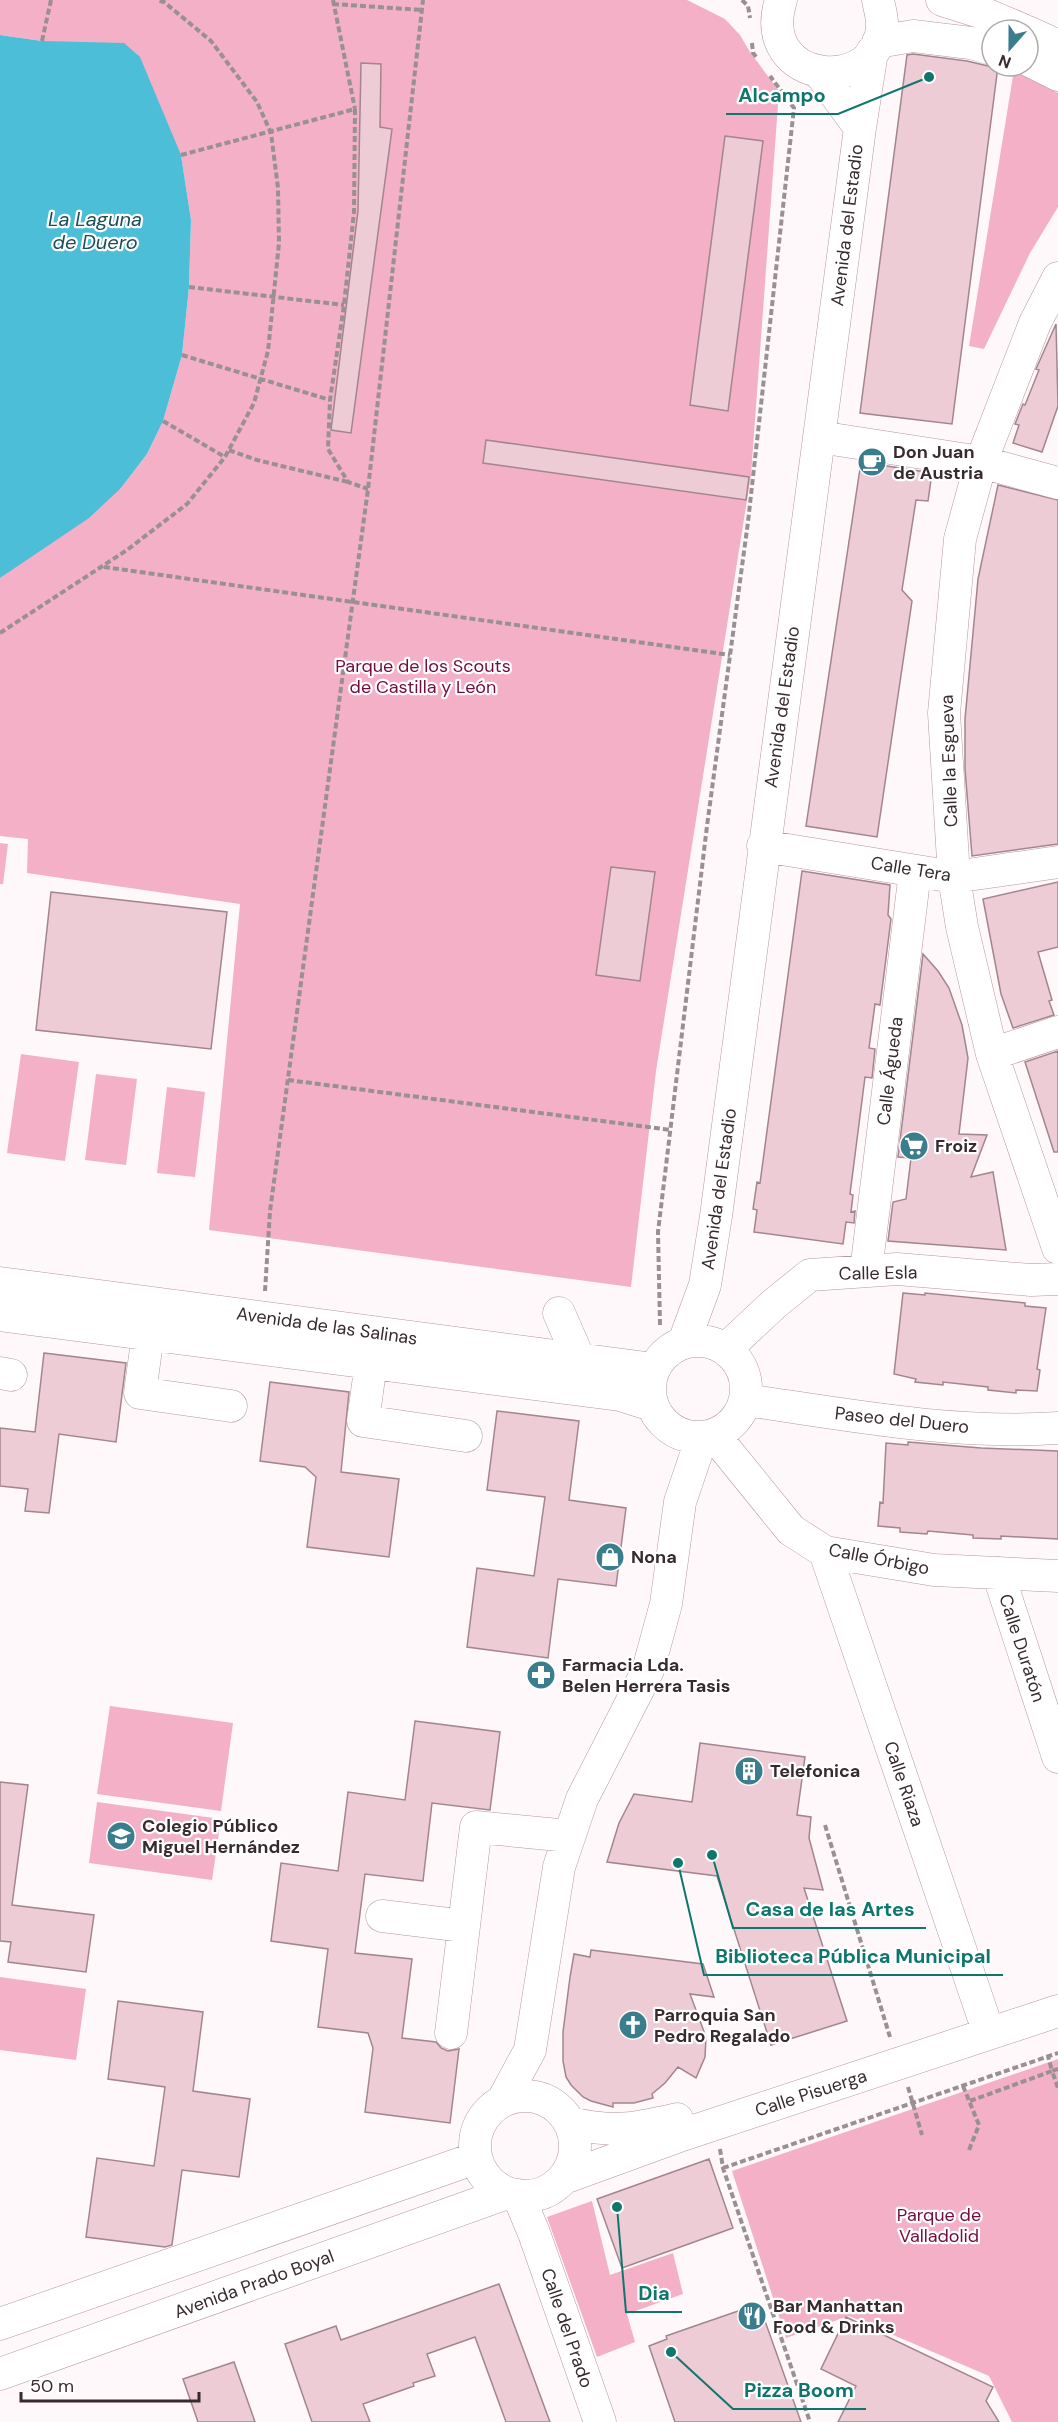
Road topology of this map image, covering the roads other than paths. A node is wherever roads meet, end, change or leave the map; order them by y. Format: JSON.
{"nodes":[{"id":1,"x":781,"y":0,"type":"edge"},
{"id":2,"x":878,"y":0,"type":"edge"},
{"id":3,"x":946,"y":0,"type":"edge"},
{"id":4,"x":992,"y":18,"type":"edge"},
{"id":5,"x":913,"y":36,"type":"junction"},
{"id":6,"x":1040,"y":38,"type":"edge"},
{"id":7,"x":980,"y":46,"type":"edge"},
{"id":8,"x":1058,"y":46,"type":"edge"},
{"id":9,"x":875,"y":47,"type":"junction"},
{"id":10,"x":1040,"y":66,"type":"edge"},
{"id":11,"x":820,"y":73,"type":"junction"},
{"id":12,"x":1058,"y":75,"type":"edge"},
{"id":13,"x":860,"y":128,"type":"junction"},
{"id":14,"x":1058,"y":278,"type":"edge"},
{"id":15,"x":819,"y":437,"type":"junction"},
{"id":16,"x":981,"y":462,"type":"junction"},
{"id":17,"x":1058,"y":483,"type":"edge"},
{"id":18,"x":763,"y":846,"type":"junction"},
{"id":19,"x":1058,"y":862,"type":"edge"},
{"id":20,"x":915,"y":872,"type":"junction"},
{"id":21,"x":954,"y":878,"type":"junction"},
{"id":22,"x":1058,"y":1032,"type":"edge"},
{"id":23,"x":992,"y":1054,"type":"junction"},
{"id":24,"x":1058,"y":1248,"type":"edge"},
{"id":25,"x":866,"y":1271,"type":"junction"},
{"id":26,"x":1058,"y":1279,"type":"edge"},
{"id":27,"x":0,"y":1283,"type":"edge"},
{"id":28,"x":559,"y":1313,"type":"dead end"},
{"id":29,"x":0,"y":1315,"type":"edge"},
{"id":30,"x":148,"y":1334,"type":"junction"},
{"id":31,"x":696,"y":1342,"type":"junction"},
{"id":32,"x":579,"y":1359,"type":"junction"},
{"id":33,"x":371,"y":1363,"type":"junction"},
{"id":34,"x":654,"y":1369,"type":"junction"},
{"id":35,"x":746,"y":1400,"type":"junction"},
{"id":36,"x":652,"y":1405,"type":"junction"},
{"id":37,"x":231,"y":1406,"type":"dead end"},
{"id":38,"x":1058,"y":1428,"type":"edge"},
{"id":39,"x":697,"y":1434,"type":"junction"},
{"id":40,"x":466,"y":1436,"type":"dead end"},
{"id":41,"x":825,"y":1552,"type":"junction"},
{"id":42,"x":998,"y":1573,"type":"junction"},
{"id":43,"x":1058,"y":1576,"type":"edge"},
{"id":44,"x":1058,"y":1757,"type":"edge"},
{"id":45,"x":569,"y":1836,"type":"junction"},
{"id":46,"x":382,"y":1916,"type":"dead end"},
{"id":47,"x":464,"y":1926,"type":"junction"},
{"id":48,"x":1058,"y":1988,"type":"edge"},
{"id":49,"x":1058,"y":2012,"type":"edge"},
{"id":50,"x":983,"y":2016,"type":"junction"},
{"id":51,"x":451,"y":2033,"type":"dead end"},
{"id":52,"x":530,"y":2050,"type":"junction"},
{"id":53,"x":896,"y":2055,"type":"junction"},
{"id":54,"x":503,"y":2100,"type":"junction"},
{"id":55,"x":562,"y":2113,"type":"junction"},
{"id":56,"x":476,"y":2158,"type":"junction"},
{"id":57,"x":533,"y":2190,"type":"junction"},
{"id":58,"x":0,"y":2324,"type":"edge"},
{"id":59,"x":0,"y":2374,"type":"edge"},
{"id":60,"x":600,"y":2422,"type":"edge"}],
"edges":[{"from":1,"to":11,"type":"street"},
{"from":2,"to":9,"type":"street","name":"Avenida del Estadio"},
{"from":3,"to":4,"type":"street"},
{"from":3,"to":5,"type":"street"},
{"from":5,"to":7,"type":"street"},
{"from":5,"to":9,"type":"street"},
{"from":6,"to":8,"type":"street"},
{"from":9,"to":11,"type":"street"},
{"from":9,"to":13,"type":"street","name":"Avenida del Estadio"},
{"from":10,"to":12,"type":"street"},
{"from":11,"to":13,"type":"street","name":"Avenida del Estadio"},
{"from":13,"to":15,"type":"street","name":"Avenida del Estadio"},
{"from":14,"to":16,"type":"street","name":"Calle la Esgueva"},
{"from":15,"to":16,"type":"street"},
{"from":15,"to":18,"type":"street","name":"Avenida del Estadio"},
{"from":16,"to":17,"type":"street"},
{"from":16,"to":21,"type":"street","name":"Calle la Esgueva"},
{"from":18,"to":20,"type":"street","name":"Calle Tera"},
{"from":18,"to":31,"type":"street","name":"Avenida del Estadio"},
{"from":19,"to":21,"type":"street","name":"Calle Tera"},
{"from":20,"to":21,"type":"street","name":"Calle Tera"},
{"from":20,"to":25,"type":"street","name":"Calle Águeda"},
{"from":21,"to":23,"type":"street","name":"Calle la Esgueva"},
{"from":22,"to":23,"type":"street"},
{"from":23,"to":24,"type":"street","name":"Calle la Esgueva"},
{"from":25,"to":26,"type":"street","name":"Calle Esla"},
{"from":25,"to":31,"type":"street","name":"Calle Esla"},
{"from":27,"to":32,"type":"street","name":"Avenida de las Salinas"},
{"from":28,"to":32,"type":"street"},
{"from":29,"to":30,"type":"street","name":"Avenida de las Salinas"},
{"from":30,"to":33,"type":"street","name":"Avenida de las Salinas"},
{"from":30,"to":37,"type":"street"},
{"from":31,"to":34,"type":"street"},
{"from":31,"to":35,"type":"street"},
{"from":32,"to":34,"type":"street","name":"Avenida de las Salinas"},
{"from":33,"to":36,"type":"street","name":"Avenida de las Salinas"},
{"from":33,"to":40,"type":"street"},
{"from":34,"to":36,"type":"street"},
{"from":35,"to":38,"type":"street","name":"Paseo del Duero"},
{"from":35,"to":39,"type":"street"},
{"from":36,"to":39,"type":"street"},
{"from":39,"to":41,"type":"street","name":"Calle Órbigo"},
{"from":39,"to":45,"type":"street"},
{"from":41,"to":42,"type":"street","name":"Calle Órbigo"},
{"from":41,"to":50,"type":"street","name":"Calle Riaza"},
{"from":42,"to":43,"type":"street","name":"Calle Órbigo"},
{"from":42,"to":44,"type":"street","name":"Calle Duratón"},
{"from":45,"to":47,"type":"street"},
{"from":45,"to":52,"type":"street"},
{"from":46,"to":47,"type":"street"},
{"from":47,"to":51,"type":"street"},
{"from":48,"to":50,"type":"street","name":"Calle Pisuerga"},
{"from":49,"to":53,"type":"street","name":"Calle Pisuerga"},
{"from":50,"to":53,"type":"street","name":"Calle Pisuerga"},
{"from":52,"to":54,"type":"street"},
{"from":52,"to":55,"type":"street"},
{"from":53,"to":55,"type":"street","name":"Calle Pisuerga"},
{"from":53,"to":57,"type":"street","name":"Calle Pisuerga"},
{"from":54,"to":55,"type":"street"},
{"from":54,"to":56,"type":"street"},
{"from":55,"to":57,"type":"street"},
{"from":56,"to":57,"type":"street"},
{"from":56,"to":58,"type":"street"},
{"from":57,"to":59,"type":"street","name":"Avenida Prado Boyal"},
{"from":57,"to":60,"type":"street","name":"Calle del Prado"}]}
